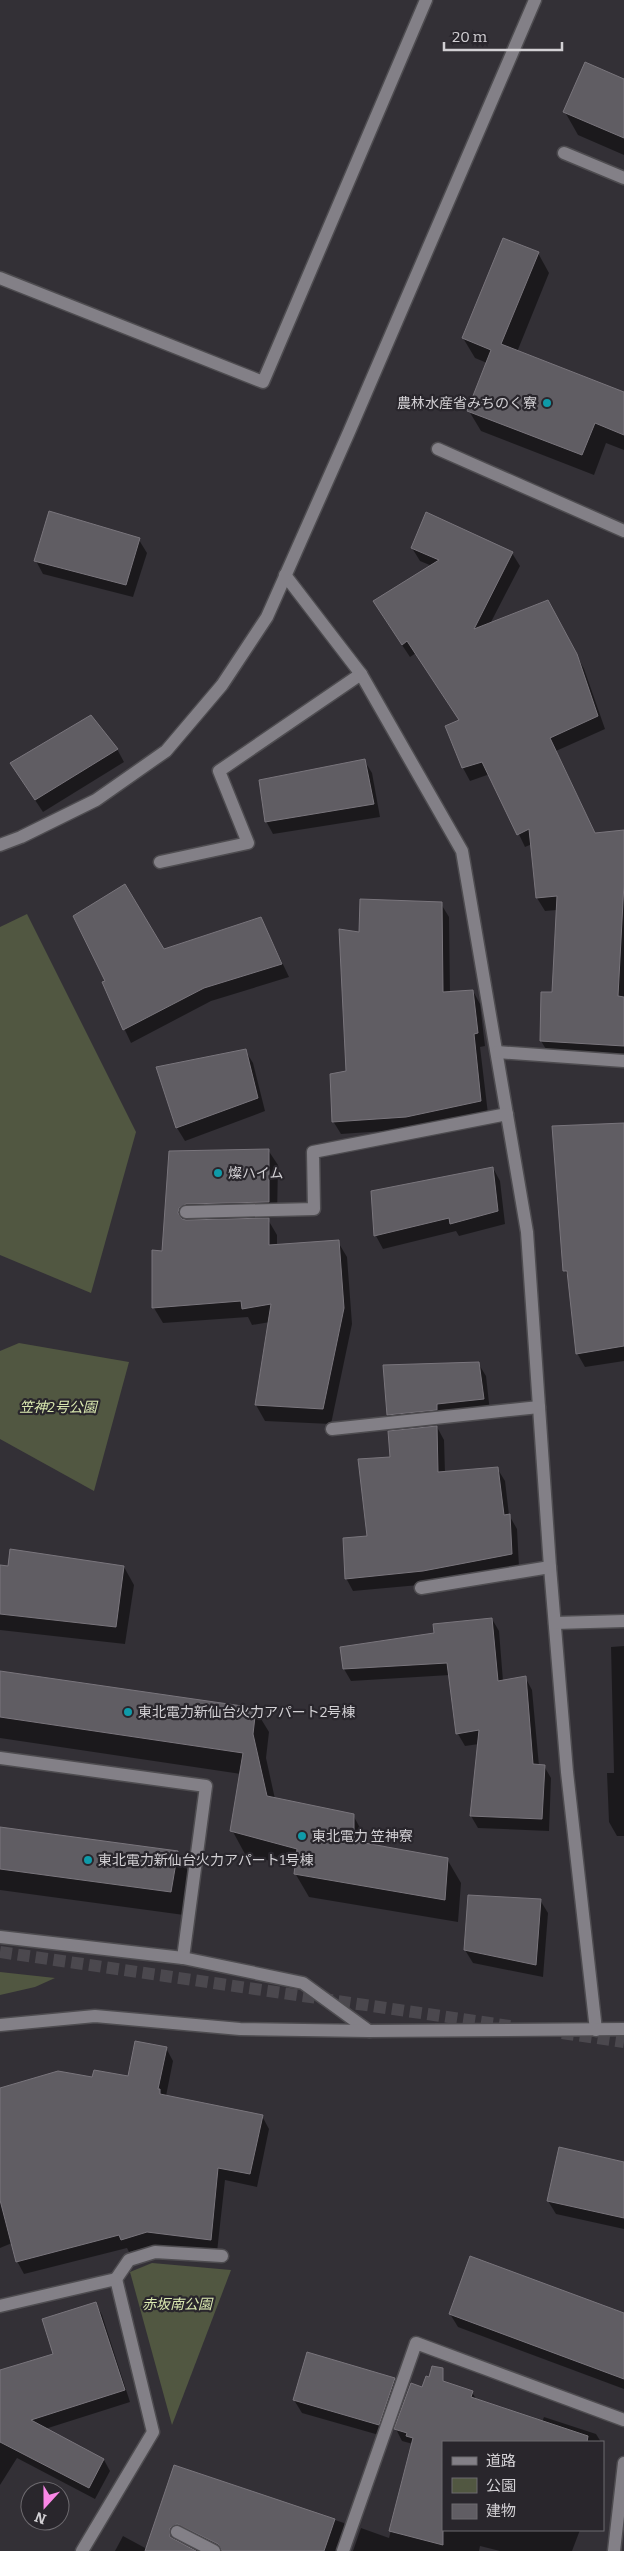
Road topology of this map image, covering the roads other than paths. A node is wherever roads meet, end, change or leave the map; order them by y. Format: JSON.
{"nodes":[{"id":1,"x":426,"y":0,"type":"edge"},
{"id":2,"x":535,"y":0,"type":"edge"},
{"id":3,"x":564,"y":153,"type":"dead end"},
{"id":4,"x":624,"y":178,"type":"edge"},
{"id":5,"x":0,"y":278,"type":"edge"},
{"id":6,"x":438,"y":449,"type":"dead end"},
{"id":7,"x":624,"y":531,"type":"edge"},
{"id":8,"x":286,"y":576,"type":"junction"},
{"id":9,"x":361,"y":674,"type":"junction"},
{"id":10,"x":0,"y":845,"type":"edge"},
{"id":11,"x":160,"y":862,"type":"dead end"},
{"id":12,"x":497,"y":1052,"type":"junction"},
{"id":13,"x":624,"y":1061,"type":"edge"},
{"id":14,"x":507,"y":1114,"type":"junction"},
{"id":15,"x":186,"y":1212,"type":"dead end"},
{"id":16,"x":539,"y":1408,"type":"junction"},
{"id":17,"x":332,"y":1429,"type":"dead end"},
{"id":18,"x":550,"y":1567,"type":"junction"},
{"id":19,"x":421,"y":1588,"type":"dead end"},
{"id":20,"x":624,"y":1621,"type":"edge"},
{"id":21,"x":555,"y":1623,"type":"junction"},
{"id":22,"x":0,"y":1758,"type":"edge"},
{"id":23,"x":0,"y":1937,"type":"edge"},
{"id":24,"x":183,"y":1958,"type":"junction"},
{"id":25,"x":0,"y":2025,"type":"edge"},
{"id":26,"x":596,"y":2030,"type":"junction"},
{"id":27,"x":624,"y":2030,"type":"edge"},
{"id":28,"x":369,"y":2031,"type":"junction"},
{"id":29,"x":222,"y":2256,"type":"dead end"},
{"id":30,"x":116,"y":2279,"type":"junction"},
{"id":31,"x":0,"y":2306,"type":"edge"},
{"id":32,"x":624,"y":2420,"type":"edge"},
{"id":33,"x":624,"y":2463,"type":"edge"},
{"id":34,"x":177,"y":2532,"type":"dead end"},
{"id":35,"x":82,"y":2551,"type":"edge"},
{"id":36,"x":214,"y":2551,"type":"edge"},
{"id":37,"x":343,"y":2551,"type":"edge"},
{"id":38,"x":614,"y":2551,"type":"edge"}],
"edges":[{"from":1,"to":5,"type":"street"},
{"from":2,"to":8,"type":"street"},
{"from":3,"to":4,"type":"street"},
{"from":6,"to":7,"type":"street"},
{"from":8,"to":9,"type":"street"},
{"from":8,"to":10,"type":"street"},
{"from":9,"to":11,"type":"street"},
{"from":9,"to":12,"type":"street"},
{"from":12,"to":13,"type":"street"},
{"from":12,"to":14,"type":"street"},
{"from":14,"to":15,"type":"street"},
{"from":14,"to":16,"type":"street"},
{"from":16,"to":17,"type":"street"},
{"from":16,"to":18,"type":"street"},
{"from":18,"to":19,"type":"street"},
{"from":18,"to":21,"type":"street"},
{"from":20,"to":21,"type":"street"},
{"from":21,"to":26,"type":"street"},
{"from":22,"to":24,"type":"street"},
{"from":23,"to":24,"type":"street"},
{"from":24,"to":28,"type":"street"},
{"from":25,"to":28,"type":"street"},
{"from":26,"to":27,"type":"street"},
{"from":26,"to":28,"type":"street"},
{"from":29,"to":30,"type":"street"},
{"from":30,"to":31,"type":"street"},
{"from":30,"to":35,"type":"street"},
{"from":32,"to":37,"type":"street"},
{"from":33,"to":38,"type":"street"},
{"from":34,"to":36,"type":"street"}]}
